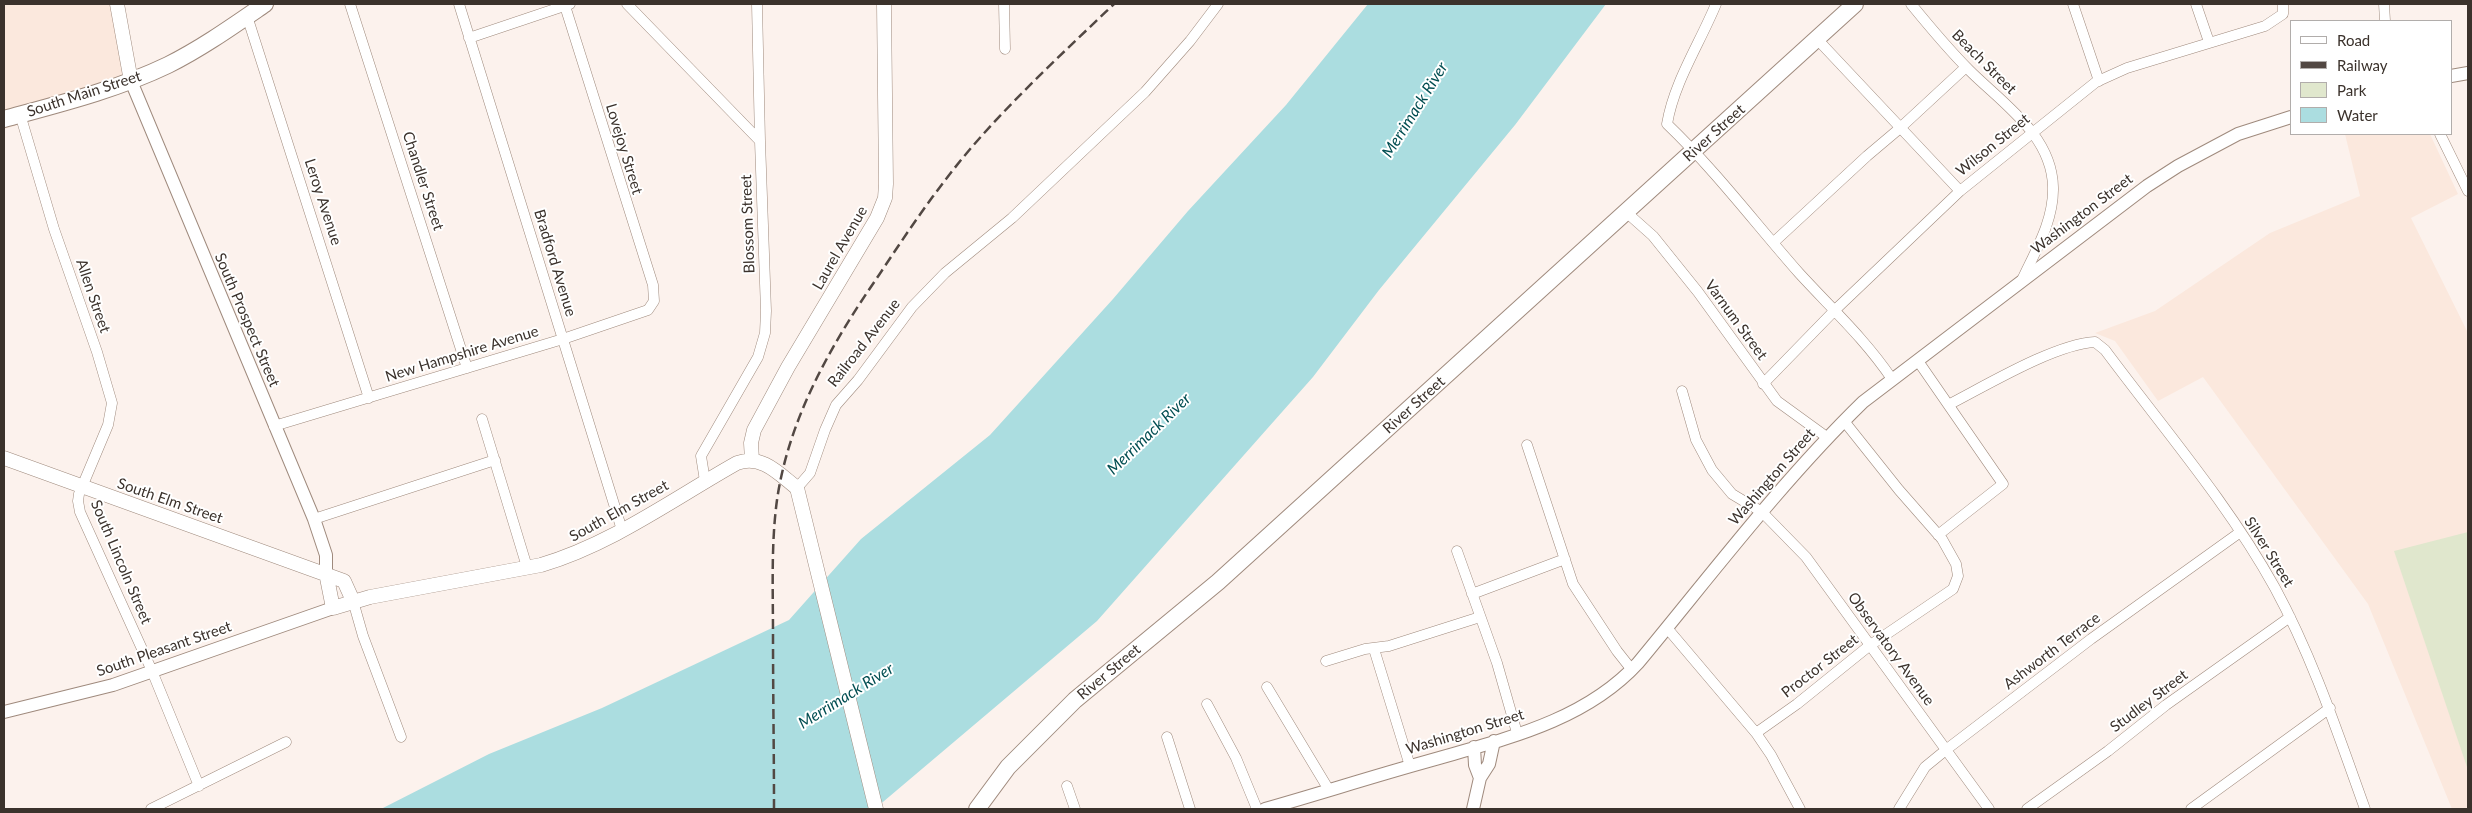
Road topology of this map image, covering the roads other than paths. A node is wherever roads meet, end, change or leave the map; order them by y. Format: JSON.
{"nodes":[{"id":1,"x":117,"y":4,"type":"edge"},
{"id":2,"x":265,"y":4,"type":"edge"},
{"id":3,"x":350,"y":4,"type":"edge"},
{"id":4,"x":459,"y":4,"type":"edge"},
{"id":5,"x":757,"y":4,"type":"edge"},
{"id":6,"x":884,"y":4,"type":"edge"},
{"id":7,"x":1004,"y":4,"type":"edge"},
{"id":8,"x":1218,"y":4,"type":"edge"},
{"id":9,"x":1716,"y":4,"type":"edge"},
{"id":10,"x":1855,"y":4,"type":"edge"},
{"id":11,"x":1911,"y":4,"type":"edge"},
{"id":12,"x":2073,"y":4,"type":"edge"},
{"id":13,"x":2196,"y":4,"type":"edge"},
{"id":14,"x":2283,"y":4,"type":"edge"},
{"id":15,"x":2384,"y":4,"type":"edge"},
{"id":16,"x":568,"y":5,"type":"edge"},
{"id":17,"x":631,"y":6,"type":"edge"},
{"id":18,"x":247,"y":16,"type":"junction"},
{"id":19,"x":2385,"y":20,"type":"edge"},
{"id":20,"x":469,"y":38,"type":"junction"},
{"id":21,"x":1817,"y":39,"type":"junction"},
{"id":22,"x":2209,"y":42,"type":"junction"},
{"id":23,"x":1005,"y":49,"type":"dead end"},
{"id":24,"x":1966,"y":67,"type":"junction"},
{"id":25,"x":2468,"y":74,"type":"edge"},
{"id":26,"x":2452,"y":76,"type":"edge"},
{"id":27,"x":131,"y":81,"type":"junction"},
{"id":28,"x":2099,"y":81,"type":"junction"},
{"id":29,"x":20,"y":114,"type":"junction"},
{"id":30,"x":2290,"y":117,"type":"edge"},
{"id":31,"x":4,"y":119,"type":"edge"},
{"id":32,"x":1899,"y":129,"type":"junction"},
{"id":33,"x":2033,"y":132,"type":"junction"},
{"id":34,"x":2441,"y":135,"type":"edge"},
{"id":35,"x":760,"y":141,"type":"junction"},
{"id":36,"x":1695,"y":150,"type":"junction"},
{"id":37,"x":2464,"y":172,"type":"edge"},
{"id":38,"x":1960,"y":191,"type":"junction"},
{"id":39,"x":2468,"y":191,"type":"edge"},
{"id":40,"x":1626,"y":212,"type":"junction"},
{"id":41,"x":1774,"y":242,"type":"junction"},
{"id":42,"x":2022,"y":280,"type":"junction"},
{"id":43,"x":654,"y":301,"type":"joint"},
{"id":44,"x":1835,"y":310,"type":"junction"},
{"id":45,"x":563,"y":339,"type":"junction"},
{"id":46,"x":1918,"y":361,"type":"junction"},
{"id":47,"x":467,"y":368,"type":"junction"},
{"id":48,"x":1892,"y":379,"type":"junction"},
{"id":49,"x":1763,"y":384,"type":"junction"},
{"id":50,"x":1682,"y":391,"type":"dead end"},
{"id":51,"x":369,"y":398,"type":"junction"},
{"id":52,"x":1950,"y":404,"type":"junction"},
{"id":53,"x":482,"y":419,"type":"dead end"},
{"id":54,"x":1844,"y":421,"type":"junction"},
{"id":55,"x":274,"y":426,"type":"junction"},
{"id":56,"x":1828,"y":438,"type":"junction"},
{"id":57,"x":1527,"y":445,"type":"dead end"},
{"id":58,"x":4,"y":458,"type":"edge"},
{"id":59,"x":495,"y":460,"type":"junction"},
{"id":60,"x":752,"y":460,"type":"junction"},
{"id":61,"x":705,"y":481,"type":"junction"},
{"id":62,"x":82,"y":487,"type":"junction"},
{"id":63,"x":798,"y":494,"type":"junction"},
{"id":64,"x":1762,"y":512,"type":"junction"},
{"id":65,"x":314,"y":518,"type":"junction"},
{"id":66,"x":622,"y":530,"type":"junction"},
{"id":67,"x":2240,"y":533,"type":"junction"},
{"id":68,"x":1938,"y":535,"type":"junction"},
{"id":69,"x":1457,"y":551,"type":"dead end"},
{"id":70,"x":1565,"y":559,"type":"junction"},
{"id":71,"x":528,"y":567,"type":"junction"},
{"id":72,"x":326,"y":573,"type":"junction"},
{"id":73,"x":1472,"y":594,"type":"junction"},
{"id":74,"x":353,"y":601,"type":"junction"},
{"id":75,"x":333,"y":608,"type":"junction"},
{"id":76,"x":1480,"y":617,"type":"junction"},
{"id":77,"x":2290,"y":618,"type":"junction"},
{"id":78,"x":1667,"y":628,"type":"junction"},
{"id":79,"x":1869,"y":646,"type":"junction"},
{"id":80,"x":1374,"y":649,"type":"junction"},
{"id":81,"x":1326,"y":661,"type":"dead end"},
{"id":82,"x":1632,"y":670,"type":"junction"},
{"id":83,"x":152,"y":671,"type":"junction"},
{"id":84,"x":1267,"y":687,"type":"dead end"},
{"id":85,"x":1207,"y":704,"type":"dead end"},
{"id":86,"x":2330,"y":708,"type":"junction"},
{"id":87,"x":4,"y":712,"type":"edge"},
{"id":88,"x":1518,"y":733,"type":"junction"},
{"id":89,"x":1756,"y":733,"type":"junction"},
{"id":90,"x":401,"y":737,"type":"dead end"},
{"id":91,"x":1167,"y":737,"type":"dead end"},
{"id":92,"x":1494,"y":741,"type":"junction"},
{"id":93,"x":286,"y":742,"type":"dead end"},
{"id":94,"x":1474,"y":747,"type":"junction"},
{"id":95,"x":1947,"y":749,"type":"junction"},
{"id":96,"x":1410,"y":766,"type":"junction"},
{"id":97,"x":1480,"y":778,"type":"junction"},
{"id":98,"x":199,"y":786,"type":"junction"},
{"id":99,"x":1067,"y":786,"type":"dead end"},
{"id":100,"x":1329,"y":790,"type":"junction"},
{"id":101,"x":151,"y":809,"type":"edge"},
{"id":102,"x":876,"y":809,"type":"edge"},
{"id":103,"x":977,"y":809,"type":"edge"},
{"id":104,"x":1075,"y":809,"type":"edge"},
{"id":105,"x":1190,"y":809,"type":"edge"},
{"id":106,"x":1257,"y":809,"type":"edge"},
{"id":107,"x":1265,"y":809,"type":"edge"},
{"id":108,"x":1473,"y":809,"type":"edge"},
{"id":109,"x":1800,"y":809,"type":"edge"},
{"id":110,"x":1899,"y":809,"type":"edge"},
{"id":111,"x":1989,"y":809,"type":"edge"},
{"id":112,"x":2027,"y":809,"type":"edge"},
{"id":113,"x":2191,"y":809,"type":"edge"},
{"id":114,"x":2365,"y":809,"type":"edge"}],
"edges":[{"from":1,"to":27,"type":"main road"},
{"from":2,"to":18,"type":"main road","name":"South Main Street"},
{"from":3,"to":47,"type":"street","name":"Chandler Street"},
{"from":4,"to":20,"type":"street","name":"Bradford Avenue"},
{"from":5,"to":35,"type":"street","name":"Blossom Street"},
{"from":6,"to":60,"type":"main road","name":"Laurel Avenue"},
{"from":7,"to":23,"type":"street"},
{"from":8,"to":63,"type":"street","name":"Railroad Avenue"},
{"from":9,"to":36,"type":"street"},
{"from":10,"to":21,"type":"main road","name":"River Street"},
{"from":11,"to":24,"type":"street","name":"Beach Street"},
{"from":12,"to":28,"type":"street"},
{"from":13,"to":22,"type":"street"},
{"from":14,"to":22,"type":"street","name":"Wilson Street"},
{"from":15,"to":19,"type":"street"},
{"from":16,"to":20,"type":"street"},
{"from":16,"to":43,"type":"street","name":"Lovejoy Street"},
{"from":17,"to":35,"type":"street"},
{"from":18,"to":27,"type":"main road","name":"South Main Street"},
{"from":18,"to":51,"type":"street","name":"Leroy Avenue"},
{"from":20,"to":45,"type":"street","name":"Bradford Avenue"},
{"from":21,"to":32,"type":"street"},
{"from":21,"to":36,"type":"main road","name":"River Street"},
{"from":22,"to":28,"type":"street","name":"Wilson Street"},
{"from":24,"to":32,"type":"street"},
{"from":24,"to":33,"type":"street","name":"Beach Street"},
{"from":25,"to":26,"type":"street"},
{"from":27,"to":29,"type":"main road","name":"South Main Street"},
{"from":27,"to":55,"type":"street","name":"South Prospect Street"},
{"from":28,"to":33,"type":"street","name":"Wilson Street"},
{"from":29,"to":31,"type":"main road","name":"South Main Street"},
{"from":29,"to":62,"type":"street","name":"Allen Street"},
{"from":30,"to":42,"type":"street","name":"Washington Street"},
{"from":32,"to":38,"type":"street"},
{"from":32,"to":41,"type":"street"},
{"from":33,"to":38,"type":"street","name":"Wilson Street"},
{"from":33,"to":42,"type":"street","name":"Beach Street"},
{"from":34,"to":37,"type":"street"},
{"from":35,"to":61,"type":"street","name":"Blossom Street"},
{"from":36,"to":40,"type":"main road","name":"River Street"},
{"from":36,"to":41,"type":"street"},
{"from":37,"to":39,"type":"street"},
{"from":38,"to":44,"type":"street","name":"Wilson Street"},
{"from":40,"to":49,"type":"street","name":"Varnum Street"},
{"from":40,"to":103,"type":"main road","name":"River Street"},
{"from":41,"to":44,"type":"street"},
{"from":42,"to":46,"type":"street","name":"Washington Street"},
{"from":43,"to":45,"type":"street","name":"New Hampshire Avenue"},
{"from":44,"to":48,"type":"street"},
{"from":44,"to":49,"type":"street","name":"Wilson Street"},
{"from":45,"to":47,"type":"street","name":"New Hampshire Avenue"},
{"from":45,"to":66,"type":"street","name":"Bradford Avenue"},
{"from":46,"to":48,"type":"street","name":"Washington Street"},
{"from":46,"to":52,"type":"street"},
{"from":47,"to":51,"type":"street","name":"New Hampshire Avenue"},
{"from":48,"to":54,"type":"street","name":"Washington Street"},
{"from":49,"to":56,"type":"street","name":"Varnum Street"},
{"from":50,"to":64,"type":"street","name":"Observatory Avenue"},
{"from":51,"to":55,"type":"street","name":"New Hampshire Avenue"},
{"from":52,"to":67,"type":"street","name":"Silver Street"},
{"from":52,"to":68,"type":"street"},
{"from":53,"to":59,"type":"street"},
{"from":54,"to":56,"type":"street","name":"Washington Street"},
{"from":54,"to":68,"type":"street","name":"Proctor Street"},
{"from":55,"to":65,"type":"street","name":"South Prospect Street"},
{"from":56,"to":64,"type":"street","name":"Washington Street"},
{"from":57,"to":70,"type":"street"},
{"from":58,"to":62,"type":"main road","name":"South Elm Street"},
{"from":59,"to":65,"type":"street"},
{"from":59,"to":71,"type":"street"},
{"from":60,"to":61,"type":"main road","name":"South Elm Street"},
{"from":60,"to":63,"type":"main road"},
{"from":61,"to":66,"type":"main road","name":"South Elm Street"},
{"from":62,"to":72,"type":"main road","name":"South Elm Street"},
{"from":62,"to":83,"type":"street","name":"South Lincoln Street"},
{"from":63,"to":102,"type":"main road"},
{"from":64,"to":78,"type":"street","name":"Washington Street"},
{"from":64,"to":79,"type":"street","name":"Observatory Avenue"},
{"from":65,"to":72,"type":"street","name":"South Prospect Street"},
{"from":66,"to":71,"type":"main road","name":"South Elm Street"},
{"from":67,"to":77,"type":"street","name":"Silver Street"},
{"from":67,"to":95,"type":"street","name":"Ashworth Terrace"},
{"from":68,"to":79,"type":"street","name":"Proctor Street"},
{"from":69,"to":73,"type":"street"},
{"from":70,"to":73,"type":"street"},
{"from":70,"to":82,"type":"street"},
{"from":71,"to":74,"type":"main road","name":"South Elm Street"},
{"from":72,"to":74,"type":"main road","name":"South Elm Street"},
{"from":72,"to":75,"type":"main road"},
{"from":73,"to":76,"type":"street"},
{"from":74,"to":75,"type":"main road","name":"South Elm Street"},
{"from":74,"to":90,"type":"street"},
{"from":75,"to":83,"type":"street","name":"South Pleasant Street"},
{"from":76,"to":80,"type":"street"},
{"from":76,"to":88,"type":"street"},
{"from":77,"to":86,"type":"street","name":"Silver Street"},
{"from":77,"to":112,"type":"street","name":"Studley Street"},
{"from":78,"to":82,"type":"street","name":"Washington Street"},
{"from":78,"to":89,"type":"street"},
{"from":79,"to":89,"type":"street","name":"Proctor Street"},
{"from":79,"to":95,"type":"street","name":"Observatory Avenue"},
{"from":80,"to":81,"type":"street"},
{"from":80,"to":96,"type":"street"},
{"from":82,"to":88,"type":"street","name":"Washington Street"},
{"from":83,"to":87,"type":"street","name":"South Pleasant Street"},
{"from":83,"to":98,"type":"street","name":"South Lincoln Street"},
{"from":84,"to":100,"type":"street"},
{"from":85,"to":106,"type":"street"},
{"from":86,"to":113,"type":"street"},
{"from":86,"to":114,"type":"street","name":"Silver Street"},
{"from":88,"to":92,"type":"street","name":"Washington Street"},
{"from":89,"to":109,"type":"street"},
{"from":91,"to":105,"type":"street"},
{"from":92,"to":94,"type":"street","name":"Washington Street"},
{"from":92,"to":97,"type":"street"},
{"from":93,"to":98,"type":"street"},
{"from":94,"to":96,"type":"street","name":"Washington Street"},
{"from":94,"to":97,"type":"street"},
{"from":95,"to":110,"type":"street","name":"Ashworth Terrace"},
{"from":95,"to":111,"type":"street","name":"Observatory Avenue"},
{"from":96,"to":100,"type":"street","name":"Washington Street"},
{"from":97,"to":108,"type":"street"},
{"from":98,"to":101,"type":"street"},
{"from":99,"to":104,"type":"street"},
{"from":100,"to":107,"type":"street","name":"Washington Street"}]}
